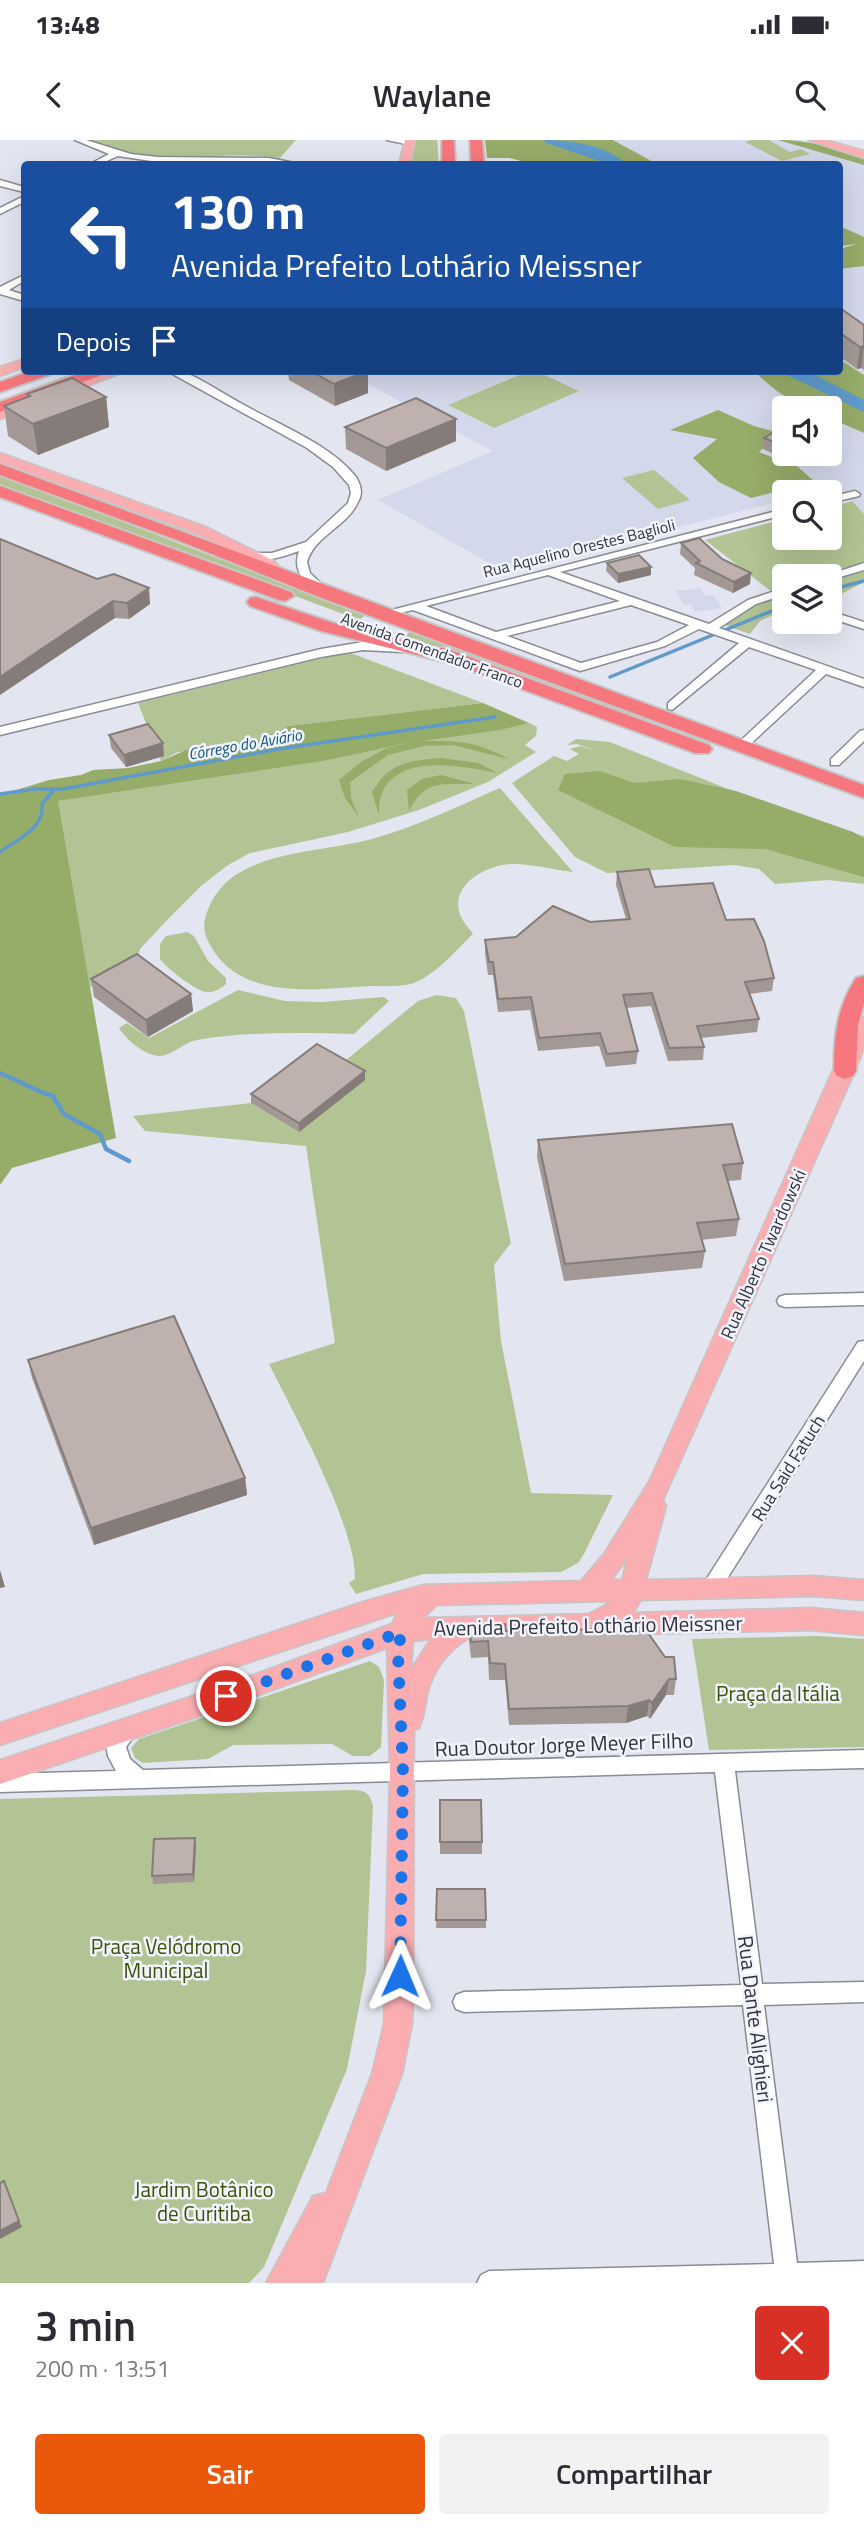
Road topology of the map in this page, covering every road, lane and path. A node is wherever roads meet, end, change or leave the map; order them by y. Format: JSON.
{"nodes":[{"id":1,"x":79,"y":140,"type":"edge"},
{"id":2,"x":391,"y":140,"type":"edge"},
{"id":3,"x":449,"y":140,"type":"edge"},
{"id":4,"x":476,"y":140,"type":"edge"},
{"id":5,"x":813,"y":140,"type":"edge"},
{"id":6,"x":410,"y":142,"type":"edge"},
{"id":7,"x":116,"y":154,"type":"junction"},
{"id":8,"x":864,"y":155,"type":"edge"},
{"id":9,"x":101,"y":161,"type":"edge"},
{"id":10,"x":157,"y":161,"type":"edge"},
{"id":11,"x":157,"y":161,"type":"edge"},
{"id":12,"x":272,"y":161,"type":"edge"},
{"id":13,"x":406,"y":161,"type":"edge"},
{"id":14,"x":449,"y":161,"type":"edge"},
{"id":15,"x":478,"y":161,"type":"edge"},
{"id":16,"x":0,"y":183,"type":"edge"},
{"id":17,"x":21,"y":189,"type":"edge"},
{"id":18,"x":21,"y":200,"type":"edge"},
{"id":19,"x":0,"y":211,"type":"edge"},
{"id":20,"x":21,"y":280,"type":"edge"},
{"id":21,"x":0,"y":290,"type":"edge"},
{"id":22,"x":21,"y":297,"type":"edge"},
{"id":23,"x":34,"y":375,"type":"edge"},
{"id":24,"x":90,"y":375,"type":"edge"},
{"id":25,"x":108,"y":375,"type":"edge"},
{"id":26,"x":183,"y":375,"type":"edge"},
{"id":27,"x":0,"y":387,"type":"edge"},
{"id":28,"x":26,"y":405,"type":"joint"},
{"id":29,"x":0,"y":411,"type":"edge"},
{"id":30,"x":300,"y":428,"type":"dead end"},
{"id":31,"x":287,"y":434,"type":"junction"},
{"id":32,"x":0,"y":457,"type":"edge"},
{"id":33,"x":0,"y":469,"type":"edge"},
{"id":34,"x":0,"y":491,"type":"edge"},
{"id":35,"x":855,"y":494,"type":"dead end"},
{"id":36,"x":842,"y":497,"type":"edge"},
{"id":37,"x":0,"y":505,"type":"edge"},
{"id":38,"x":772,"y":515,"type":"edge"},
{"id":39,"x":308,"y":545,"type":"junction"},
{"id":40,"x":229,"y":555,"type":"junction"},
{"id":41,"x":256,"y":556,"type":"junction"},
{"id":42,"x":864,"y":566,"type":"edge"},
{"id":43,"x":209,"y":568,"type":"junction"},
{"id":44,"x":849,"y":570,"type":"junction"},
{"id":45,"x":549,"y":572,"type":"junction"},
{"id":46,"x":842,"y":573,"type":"edge"},
{"id":47,"x":864,"y":573,"type":"edge"},
{"id":48,"x":280,"y":576,"type":"junction"},
{"id":49,"x":325,"y":593,"type":"junction"},
{"id":50,"x":772,"y":595,"type":"edge"},
{"id":51,"x":633,"y":601,"type":"junction"},
{"id":52,"x":414,"y":606,"type":"junction"},
{"id":53,"x":273,"y":607,"type":"junction"},
{"id":54,"x":382,"y":614,"type":"junction"},
{"id":55,"x":842,"y":618,"type":"edge"},
{"id":56,"x":864,"y":626,"type":"edge"},
{"id":57,"x":327,"y":627,"type":"junction"},
{"id":58,"x":709,"y":627,"type":"junction"},
{"id":59,"x":494,"y":636,"type":"junction"},
{"id":60,"x":745,"y":640,"type":"junction"},
{"id":61,"x":405,"y":648,"type":"junction"},
{"id":62,"x":321,"y":653,"type":"junction"},
{"id":63,"x":463,"y":661,"type":"junction"},
{"id":64,"x":824,"y":669,"type":"junction"},
{"id":65,"x":864,"y":683,"type":"edge"},
{"id":66,"x":672,"y":706,"type":"dead end"},
{"id":67,"x":0,"y":719,"type":"edge"},
{"id":68,"x":17,"y":726,"type":"junction"},
{"id":69,"x":0,"y":730,"type":"edge"},
{"id":70,"x":864,"y":734,"type":"edge"},
{"id":71,"x":740,"y":747,"type":"junction"},
{"id":72,"x":835,"y":762,"type":"dead end"},
{"id":73,"x":864,"y":792,"type":"edge"},
{"id":74,"x":864,"y":809,"type":"edge"},
{"id":75,"x":864,"y":983,"type":"edge"},
{"id":76,"x":864,"y":1023,"type":"edge"},
{"id":77,"x":864,"y":1049,"type":"edge"},
{"id":78,"x":845,"y":1071,"type":"junction"},
{"id":79,"x":864,"y":1299,"type":"edge"},
{"id":80,"x":785,"y":1301,"type":"dead end"},
{"id":81,"x":864,"y":1347,"type":"edge"},
{"id":82,"x":660,"y":1483,"type":"junction"},
{"id":83,"x":712,"y":1588,"type":"junction"},
{"id":84,"x":633,"y":1590,"type":"junction"},
{"id":85,"x":864,"y":1590,"type":"edge"},
{"id":86,"x":587,"y":1591,"type":"junction"},
{"id":87,"x":433,"y":1594,"type":"junction"},
{"id":88,"x":586,"y":1624,"type":"junction"},
{"id":89,"x":864,"y":1624,"type":"edge"},
{"id":90,"x":465,"y":1627,"type":"junction"},
{"id":91,"x":401,"y":1632,"type":"junction"},
{"id":92,"x":213,"y":1662,"type":"junction"},
{"id":93,"x":226,"y":1696,"type":"junction"},
{"id":94,"x":130,"y":1728,"type":"junction"},
{"id":95,"x":0,"y":1734,"type":"edge"},
{"id":96,"x":864,"y":1759,"type":"edge"},
{"id":97,"x":724,"y":1763,"type":"junction"},
{"id":98,"x":0,"y":1772,"type":"edge"},
{"id":99,"x":403,"y":1772,"type":"junction"},
{"id":100,"x":140,"y":1779,"type":"junction"},
{"id":101,"x":0,"y":1783,"type":"edge"},
{"id":102,"x":864,"y":1992,"type":"edge"},
{"id":103,"x":753,"y":1995,"type":"junction"},
{"id":104,"x":464,"y":2002,"type":"dead end"},
{"id":105,"x":358,"y":2147,"type":"junction"},
{"id":106,"x":864,"y":2273,"type":"edge"},
{"id":107,"x":787,"y":2275,"type":"junction"},
{"id":108,"x":282,"y":2283,"type":"edge"},
{"id":109,"x":307,"y":2283,"type":"edge"},
{"id":110,"x":489,"y":2283,"type":"edge"}],
"edges":[{"from":1,"to":7,"type":"street"},
{"from":2,"to":6,"type":"street"},
{"from":3,"to":14,"type":"highway"},
{"from":4,"to":15,"type":"highway"},
{"from":5,"to":8,"type":"main road"},
{"from":6,"to":13,"type":"main road"},
{"from":7,"to":9,"type":"street"},
{"from":7,"to":11,"type":"street"},
{"from":10,"to":12,"type":"street"},
{"from":16,"to":17,"type":"street"},
{"from":18,"to":19,"type":"street"},
{"from":20,"to":21,"type":"street"},
{"from":21,"to":22,"type":"street"},
{"from":23,"to":27,"type":"highway"},
{"from":24,"to":29,"type":"highway"},
{"from":25,"to":28,"type":"main road"},
{"from":26,"to":31,"type":"street"},
{"from":28,"to":29,"type":"highway"},
{"from":30,"to":31,"type":"street"},
{"from":31,"to":39,"type":"street"},
{"from":32,"to":41,"type":"main road","name":"Avenida Comendador Franco"},
{"from":33,"to":40,"type":"highway","name":"Avenida Comendador Franco"},
{"from":34,"to":43,"type":"highway","name":"Avenida Comendador Franco"},
{"from":35,"to":36,"type":"street"},
{"from":37,"to":53,"type":"highway"},
{"from":38,"to":45,"type":"street","name":"Rua Aquelino Orestes Baglioli"},
{"from":39,"to":41,"type":"street"},
{"from":39,"to":49,"type":"street"},
{"from":40,"to":41,"type":"street"},
{"from":40,"to":48,"type":"highway","name":"Avenida Comendador Franco"},
{"from":41,"to":48,"type":"main road","name":"Avenida Comendador Franco"},
{"from":42,"to":44,"type":"street"},
{"from":43,"to":53,"type":"highway"},
{"from":43,"to":63,"type":"highway","name":"Avenida Comendador Franco"},
{"from":44,"to":46,"type":"street"},
{"from":44,"to":47,"type":"street"},
{"from":45,"to":51,"type":"street"},
{"from":45,"to":52,"type":"street","name":"Rua Aquelino Orestes Baglioli"},
{"from":48,"to":49,"type":"highway","name":"Avenida Comendador Franco"},
{"from":49,"to":54,"type":"highway","name":"Avenida Comendador Franco"},
{"from":50,"to":58,"type":"street"},
{"from":51,"to":58,"type":"street"},
{"from":51,"to":59,"type":"street"},
{"from":52,"to":54,"type":"street","name":"Rua Aquelino Orestes Baglioli"},
{"from":52,"to":59,"type":"street"},
{"from":53,"to":57,"type":"highway"},
{"from":54,"to":71,"type":"highway","name":"Avenida Comendador Franco"},
{"from":55,"to":56,"type":"street"},
{"from":57,"to":61,"type":"highway"},
{"from":57,"to":62,"type":"street"},
{"from":58,"to":59,"type":"street"},
{"from":58,"to":60,"type":"street"},
{"from":60,"to":64,"type":"street"},
{"from":60,"to":66,"type":"street"},
{"from":61,"to":62,"type":"street"},
{"from":61,"to":63,"type":"highway"},
{"from":62,"to":68,"type":"street"},
{"from":63,"to":74,"type":"highway","name":"Avenida Comendador Franco"},
{"from":64,"to":65,"type":"street"},
{"from":64,"to":71,"type":"street"},
{"from":67,"to":68,"type":"street"},
{"from":68,"to":69,"type":"street"},
{"from":70,"to":72,"type":"street"},
{"from":71,"to":73,"type":"highway","name":"Avenida Comendador Franco"},
{"from":75,"to":78,"type":"highway"},
{"from":76,"to":78,"type":"main road","name":"Rua Alberto Twardowski"},
{"from":77,"to":78,"type":"main road"},
{"from":78,"to":82,"type":"main road","name":"Rua Alberto Twardowski"},
{"from":79,"to":80,"type":"street"},
{"from":81,"to":83,"type":"street","name":"Rua Said Fatuch"},
{"from":82,"to":84,"type":"main road","name":"Rua Alberto Twardowski"},
{"from":82,"to":86,"type":"main road","name":"Rua Alberto Twardowski"},
{"from":83,"to":84,"type":"main road","name":"Avenida Prefeito Lothário Meissner"},
{"from":83,"to":85,"type":"main road","name":"Avenida Prefeito Lothário Meissner"},
{"from":84,"to":86,"type":"main road","name":"Avenida Prefeito Lothário Meissner"},
{"from":84,"to":88,"type":"main road"},
{"from":86,"to":87,"type":"main road","name":"Avenida Prefeito Lothário Meissner"},
{"from":87,"to":91,"type":"main road"},
{"from":87,"to":92,"type":"main road","name":"Avenida Prefeito Lothário Meissner"},
{"from":88,"to":89,"type":"main road","name":"Avenida Prefeito Lothário Meissner"},
{"from":88,"to":90,"type":"main road","name":"Avenida Prefeito Lothário Meissner"},
{"from":90,"to":91,"type":"main road","name":"Avenida Prefeito Lothário Meissner"},
{"from":90,"to":99,"type":"main road"},
{"from":91,"to":93,"type":"main road","name":"Avenida Prefeito Lothário Meissner"},
{"from":91,"to":99,"type":"main road"},
{"from":92,"to":93,"type":"main road"},
{"from":92,"to":95,"type":"main road","name":"Avenida Prefeito Lothário Meissner"},
{"from":93,"to":94,"type":"main road","name":"Avenida Prefeito Lothário Meissner"},
{"from":94,"to":98,"type":"main road","name":"Avenida Prefeito Lothário Meissner"},
{"from":94,"to":100,"type":"street"},
{"from":96,"to":97,"type":"street","name":"Rua Doutor Jorge Meyer Filho"},
{"from":97,"to":99,"type":"street","name":"Rua Doutor Jorge Meyer Filho"},
{"from":97,"to":103,"type":"street","name":"Rua Dante Alighieri"},
{"from":99,"to":100,"type":"street","name":"Rua Doutor Jorge Meyer Filho"},
{"from":99,"to":105,"type":"main road"},
{"from":100,"to":101,"type":"street","name":"Rua Doutor Jorge Meyer Filho"},
{"from":102,"to":103,"type":"street"},
{"from":103,"to":104,"type":"street"},
{"from":103,"to":107,"type":"street","name":"Rua Dante Alighieri"},
{"from":105,"to":108,"type":"main road"},
{"from":105,"to":109,"type":"main road"},
{"from":106,"to":107,"type":"street"},
{"from":107,"to":110,"type":"street"}]}
